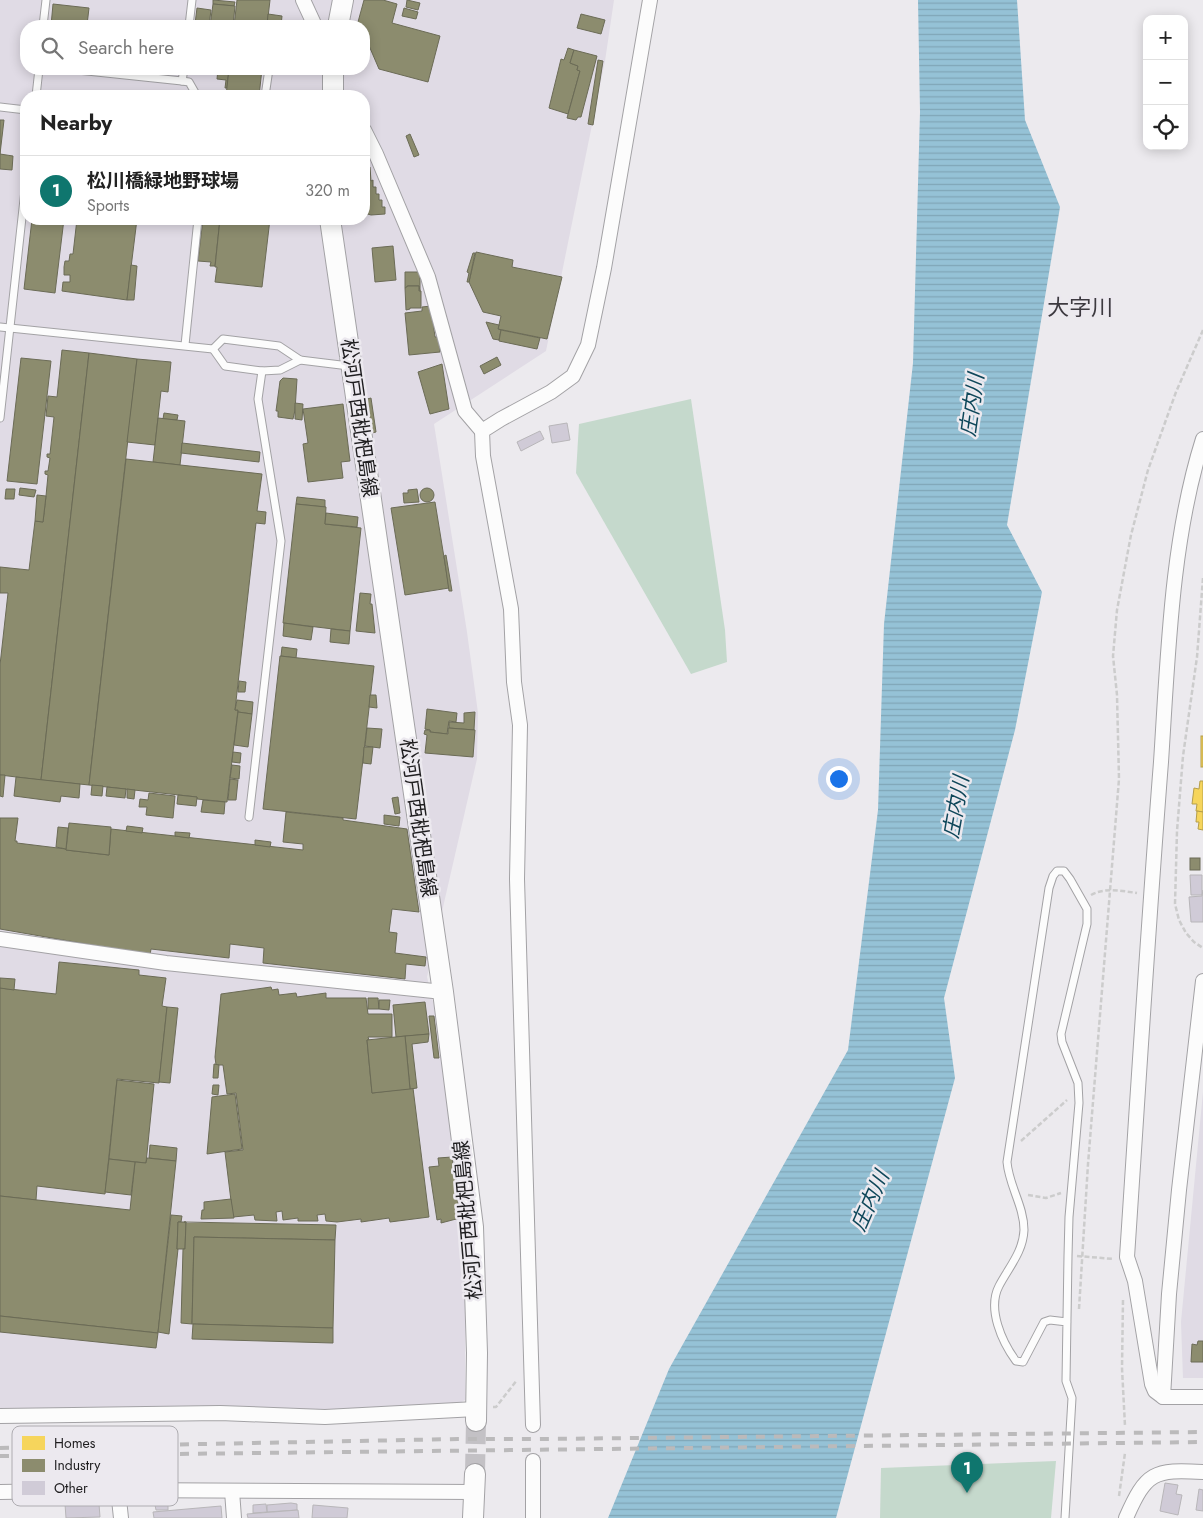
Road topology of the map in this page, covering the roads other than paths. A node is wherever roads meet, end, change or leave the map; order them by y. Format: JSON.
{"nodes":[{"id":1,"x":46,"y":0,"type":"edge"},
{"id":2,"x":192,"y":0,"type":"edge"},
{"id":3,"x":304,"y":0,"type":"edge"},
{"id":4,"x":343,"y":0,"type":"edge"},
{"id":5,"x":650,"y":0,"type":"edge"},
{"id":6,"x":44,"y":20,"type":"edge"},
{"id":7,"x":190,"y":20,"type":"edge"},
{"id":8,"x":312,"y":20,"type":"edge"},
{"id":9,"x":339,"y":20,"type":"edge"},
{"id":10,"x":38,"y":75,"type":"edge"},
{"id":11,"x":130,"y":75,"type":"edge"},
{"id":12,"x":183,"y":75,"type":"edge"},
{"id":13,"x":268,"y":75,"type":"edge"},
{"id":14,"x":334,"y":75,"type":"edge"},
{"id":15,"x":182,"y":80,"type":"junction"},
{"id":16,"x":37,"y":90,"type":"edge"},
{"id":17,"x":194,"y":90,"type":"edge"},
{"id":18,"x":266,"y":90,"type":"edge"},
{"id":19,"x":336,"y":90,"type":"edge"},
{"id":20,"x":0,"y":107,"type":"edge"},
{"id":21,"x":20,"y":109,"type":"edge"},
{"id":22,"x":370,"y":142,"type":"edge"},
{"id":23,"x":21,"y":225,"type":"edge"},
{"id":24,"x":197,"y":225,"type":"edge"},
{"id":25,"x":331,"y":225,"type":"edge"},
{"id":26,"x":0,"y":327,"type":"edge"},
{"id":27,"x":10,"y":328,"type":"junction"},
{"id":28,"x":185,"y":345,"type":"junction"},
{"id":29,"x":213,"y":349,"type":"junction"},
{"id":30,"x":300,"y":360,"type":"junction"},
{"id":31,"x":352,"y":367,"type":"junction"},
{"id":32,"x":262,"y":371,"type":"junction"},
{"id":33,"x":0,"y":418,"type":"edge"},
{"id":34,"x":482,"y":431,"type":"junction"},
{"id":35,"x":1203,"y":439,"type":"edge"},
{"id":36,"x":249,"y":817,"type":"dead end"},
{"id":37,"x":0,"y":939,"type":"edge"},
{"id":38,"x":1203,"y":982,"type":"edge"},
{"id":39,"x":443,"y":992,"type":"junction"},
{"id":40,"x":1067,"y":1322,"type":"junction"},
{"id":41,"x":1163,"y":1397,"type":"junction"},
{"id":42,"x":1203,"y":1397,"type":"edge"},
{"id":43,"x":476,"y":1415,"type":"joint"},
{"id":44,"x":0,"y":1416,"type":"edge"},
{"id":45,"x":533,"y":1425,"type":"dead end"},
{"id":46,"x":533,"y":1461,"type":"dead end"},
{"id":47,"x":1203,"y":1472,"type":"edge"},
{"id":48,"x":474,"y":1483,"type":"joint"},
{"id":49,"x":178,"y":1491,"type":"edge"},
{"id":50,"x":232,"y":1491,"type":"junction"},
{"id":51,"x":234,"y":1518,"type":"edge"},
{"id":52,"x":473,"y":1518,"type":"edge"},
{"id":53,"x":533,"y":1518,"type":"edge"},
{"id":54,"x":1065,"y":1518,"type":"edge"},
{"id":55,"x":1126,"y":1518,"type":"edge"}],
"edges":[{"from":1,"to":6,"type":"lane"},
{"from":2,"to":7,"type":"lane"},
{"from":3,"to":8,"type":"street"},
{"from":4,"to":9,"type":"main road"},
{"from":5,"to":34,"type":"street"},
{"from":10,"to":16,"type":"lane"},
{"from":11,"to":15,"type":"lane"},
{"from":12,"to":15,"type":"lane"},
{"from":13,"to":18,"type":"lane"},
{"from":14,"to":19,"type":"main road"},
{"from":15,"to":17,"type":"lane"},
{"from":20,"to":21,"type":"lane"},
{"from":22,"to":34,"type":"street"},
{"from":23,"to":27,"type":"lane"},
{"from":24,"to":28,"type":"lane"},
{"from":25,"to":31,"type":"main road","name":"松河戸西枇杷島線"},
{"from":26,"to":27,"type":"lane"},
{"from":27,"to":28,"type":"lane"},
{"from":27,"to":33,"type":"lane"},
{"from":28,"to":29,"type":"lane"},
{"from":29,"to":30,"type":"lane"},
{"from":29,"to":32,"type":"lane"},
{"from":30,"to":31,"type":"lane"},
{"from":30,"to":32,"type":"lane"},
{"from":31,"to":39,"type":"main road","name":"松河戸西枇杷島線"},
{"from":32,"to":36,"type":"lane"},
{"from":34,"to":45,"type":"street"},
{"from":35,"to":41,"type":"street"},
{"from":37,"to":39,"type":"street"},
{"from":38,"to":41,"type":"street"},
{"from":39,"to":43,"type":"main road","name":"松河戸西枇杷島線"},
{"from":40,"to":40,"type":"lane"},
{"from":40,"to":54,"type":"lane"},
{"from":41,"to":42,"type":"street"},
{"from":43,"to":44,"type":"street"},
{"from":46,"to":53,"type":"street"},
{"from":47,"to":55,"type":"street"},
{"from":48,"to":50,"type":"street"},
{"from":48,"to":52,"type":"main road"},
{"from":49,"to":50,"type":"street"},
{"from":50,"to":51,"type":"street"}]}
